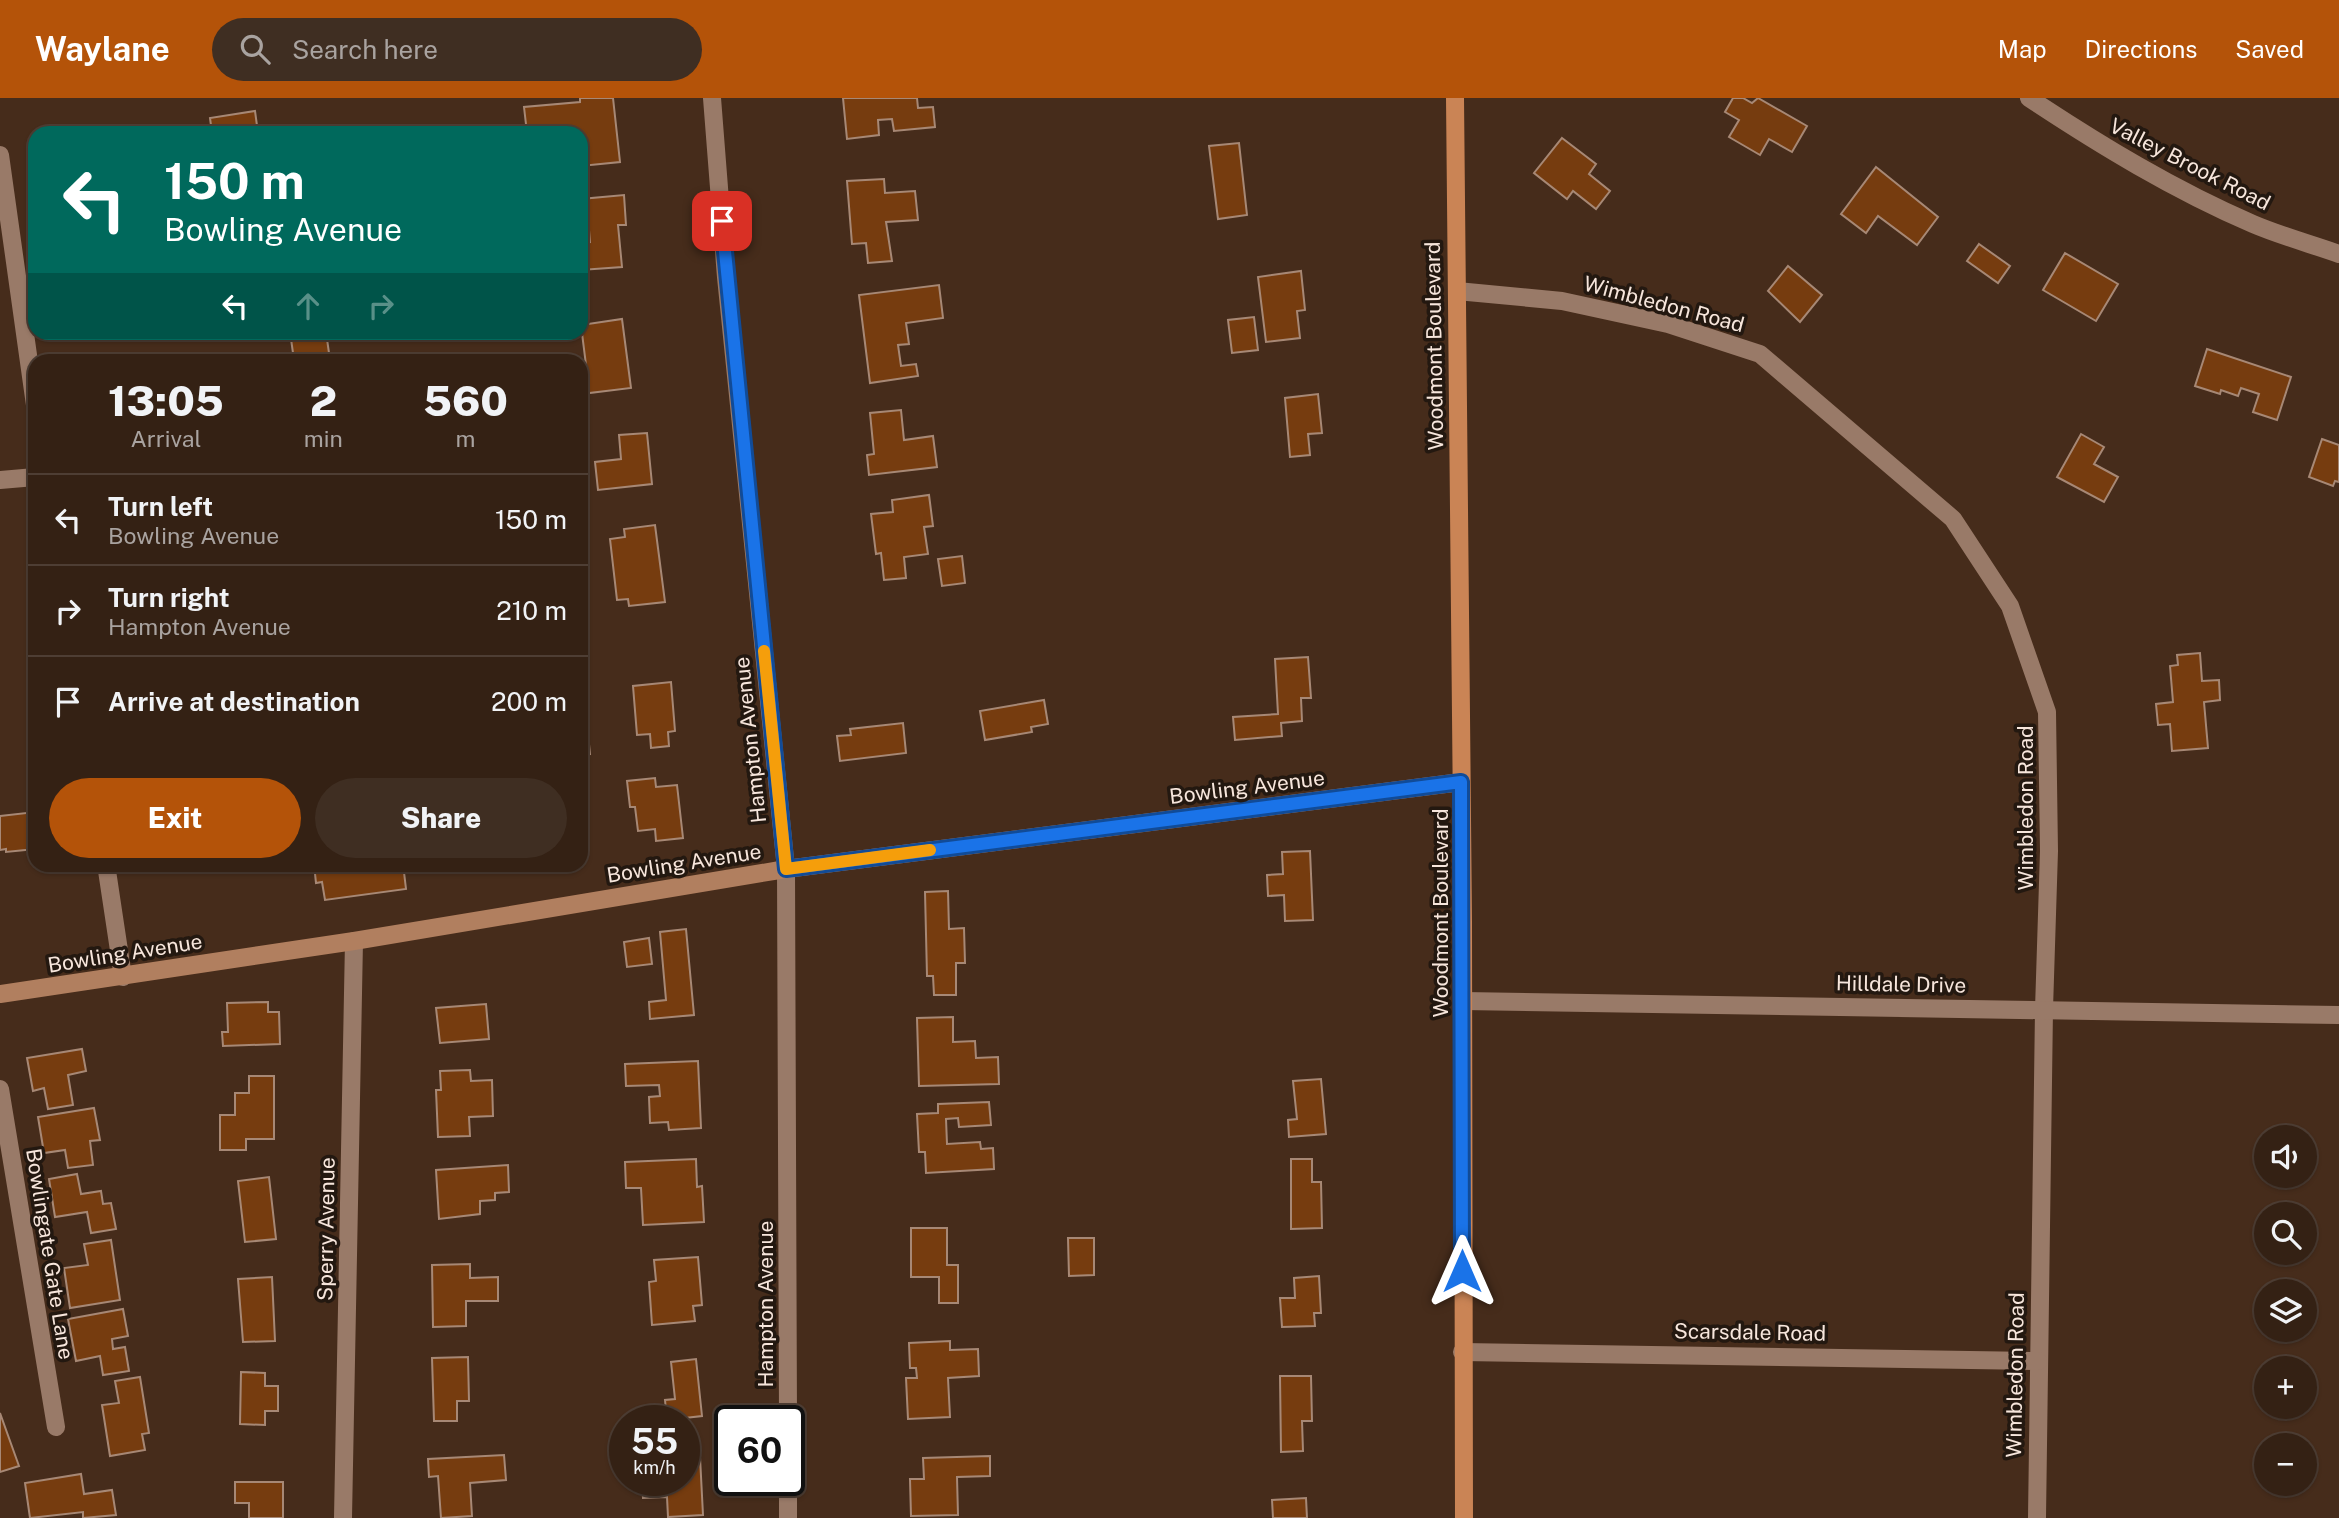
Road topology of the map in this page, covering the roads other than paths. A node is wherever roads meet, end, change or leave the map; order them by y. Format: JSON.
{"nodes":[{"id":1,"x":712,"y":98,"type":"edge"},
{"id":2,"x":1455,"y":98,"type":"edge"},
{"id":3,"x":2029,"y":98,"type":"edge"},
{"id":4,"x":0,"y":156,"type":"edge"},
{"id":5,"x":2339,"y":254,"type":"edge"},
{"id":6,"x":1457,"y":290,"type":"junction"},
{"id":7,"x":28,"y":355,"type":"edge"},
{"id":8,"x":28,"y":478,"type":"edge"},
{"id":9,"x":0,"y":480,"type":"edge"},
{"id":10,"x":1461,"y":782,"type":"junction"},
{"id":11,"x":786,"y":869,"type":"junction"},
{"id":12,"x":107,"y":872,"type":"edge"},
{"id":13,"x":354,"y":941,"type":"junction"},
{"id":14,"x":122,"y":977,"type":"junction"},
{"id":15,"x":0,"y":994,"type":"edge"},
{"id":16,"x":1463,"y":1001,"type":"junction"},
{"id":17,"x":2043,"y":1009,"type":"junction"},
{"id":18,"x":2339,"y":1015,"type":"edge"},
{"id":19,"x":0,"y":1088,"type":"edge"},
{"id":20,"x":1462,"y":1352,"type":"junction"},
{"id":21,"x":2038,"y":1361,"type":"junction"},
{"id":22,"x":788,"y":1405,"type":"edge"},
{"id":23,"x":56,"y":1427,"type":"dead end"},
{"id":24,"x":788,"y":1496,"type":"edge"},
{"id":25,"x":343,"y":1518,"type":"edge"},
{"id":26,"x":788,"y":1518,"type":"edge"},
{"id":27,"x":1464,"y":1518,"type":"edge"},
{"id":28,"x":2037,"y":1518,"type":"edge"}],
"edges":[{"from":1,"to":11,"type":"street","name":"Hampton Avenue"},
{"from":2,"to":6,"type":"main road","name":"Woodmont Boulevard"},
{"from":3,"to":5,"type":"street","name":"Valley Brook Road"},
{"from":4,"to":7,"type":"street"},
{"from":6,"to":10,"type":"main road","name":"Woodmont Boulevard"},
{"from":6,"to":17,"type":"street","name":"Wimbledon Road"},
{"from":8,"to":9,"type":"street"},
{"from":10,"to":11,"type":"street","name":"Bowling Avenue"},
{"from":10,"to":16,"type":"main road","name":"Woodmont Boulevard"},
{"from":11,"to":13,"type":"street","name":"Bowling Avenue"},
{"from":11,"to":22,"type":"street","name":"Hampton Avenue"},
{"from":12,"to":14,"type":"street"},
{"from":13,"to":14,"type":"street","name":"Bowling Avenue"},
{"from":13,"to":25,"type":"street","name":"Sperry Avenue"},
{"from":14,"to":15,"type":"street","name":"Bowling Avenue"},
{"from":16,"to":17,"type":"street","name":"Hilldale Drive"},
{"from":16,"to":20,"type":"main road","name":"Woodmont Boulevard"},
{"from":17,"to":18,"type":"street","name":"Hilldale Drive"},
{"from":17,"to":21,"type":"street","name":"Wimbledon Road"},
{"from":19,"to":23,"type":"street","name":"Bowlingate Gate Lane"},
{"from":20,"to":21,"type":"street","name":"Scarsdale Road"},
{"from":20,"to":27,"type":"main road","name":"Woodmont Boulevard"},
{"from":21,"to":28,"type":"street","name":"Wimbledon Road"},
{"from":24,"to":26,"type":"street"}]}
